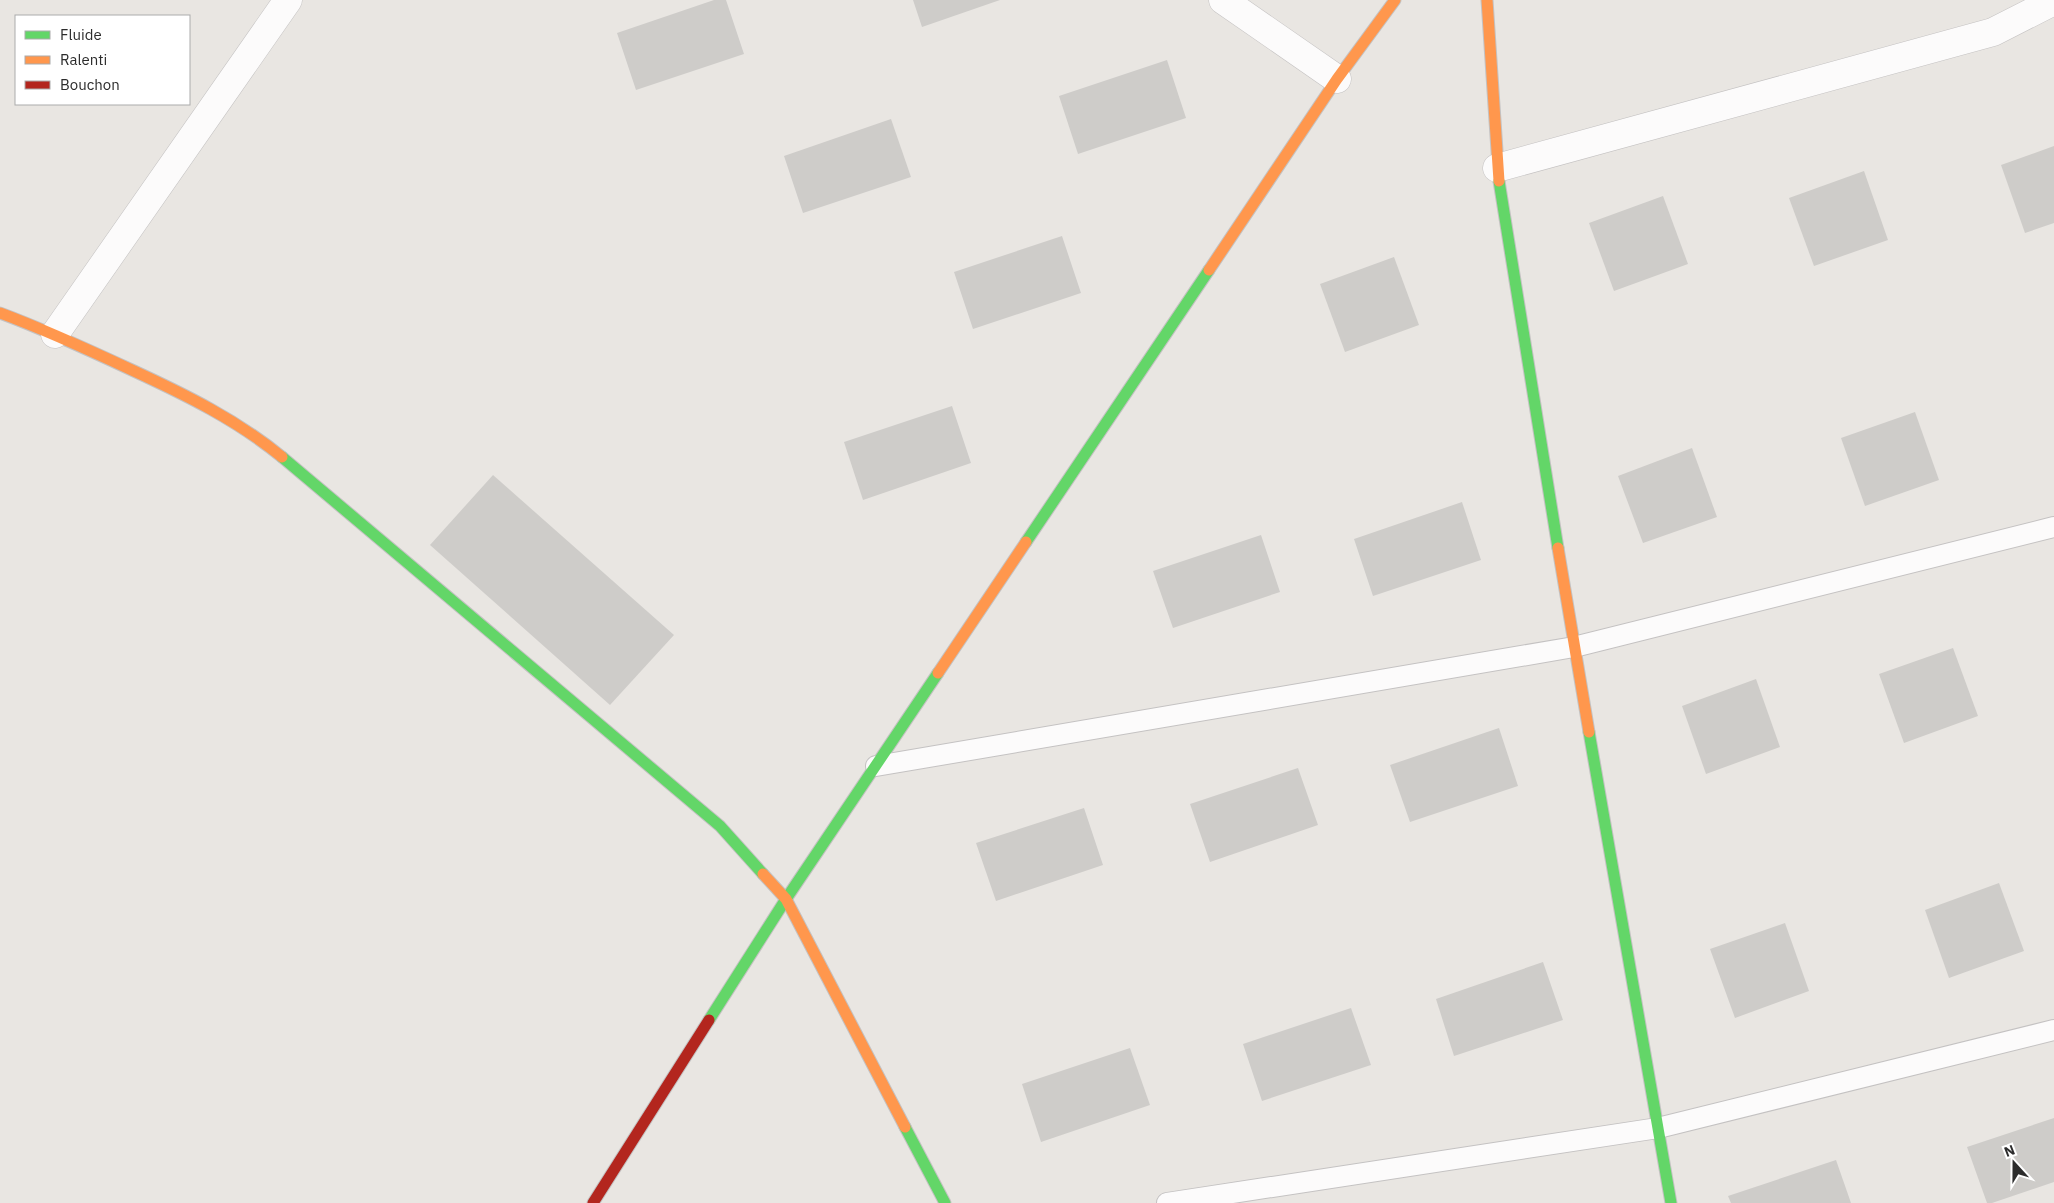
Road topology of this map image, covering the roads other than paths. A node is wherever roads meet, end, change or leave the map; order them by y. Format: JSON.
{"nodes":[{"id":1,"x":288,"y":0,"type":"edge"},
{"id":2,"x":1223,"y":0,"type":"edge"},
{"id":3,"x":1395,"y":0,"type":"edge"},
{"id":4,"x":1487,"y":0,"type":"edge"},
{"id":5,"x":2054,"y":1,"type":"edge"},
{"id":6,"x":1337,"y":79,"type":"junction"},
{"id":7,"x":1497,"y":168,"type":"junction"},
{"id":8,"x":0,"y":313,"type":"edge"},
{"id":9,"x":54,"y":334,"type":"junction"},
{"id":10,"x":2054,"y":527,"type":"edge"},
{"id":11,"x":1574,"y":647,"type":"junction"},
{"id":12,"x":876,"y":766,"type":"junction"},
{"id":13,"x":786,"y":899,"type":"junction"},
{"id":14,"x":2054,"y":1030,"type":"edge"},
{"id":15,"x":1658,"y":1128,"type":"junction"},
{"id":16,"x":593,"y":1203,"type":"edge"},
{"id":17,"x":946,"y":1203,"type":"edge"},
{"id":18,"x":1167,"y":1203,"type":"edge"},
{"id":19,"x":1671,"y":1203,"type":"edge"}],
"edges":[{"from":1,"to":9,"type":"street"},
{"from":2,"to":6,"type":"street"},
{"from":3,"to":6,"type":"street"},
{"from":4,"to":7,"type":"street"},
{"from":5,"to":7,"type":"street"},
{"from":6,"to":12,"type":"street"},
{"from":7,"to":11,"type":"street"},
{"from":8,"to":9,"type":"street"},
{"from":9,"to":13,"type":"street"},
{"from":10,"to":11,"type":"lane"},
{"from":11,"to":12,"type":"lane"},
{"from":11,"to":15,"type":"street"},
{"from":12,"to":13,"type":"street"},
{"from":13,"to":16,"type":"street"},
{"from":13,"to":17,"type":"street"},
{"from":14,"to":15,"type":"lane"},
{"from":15,"to":18,"type":"lane"},
{"from":15,"to":19,"type":"street"}]}
